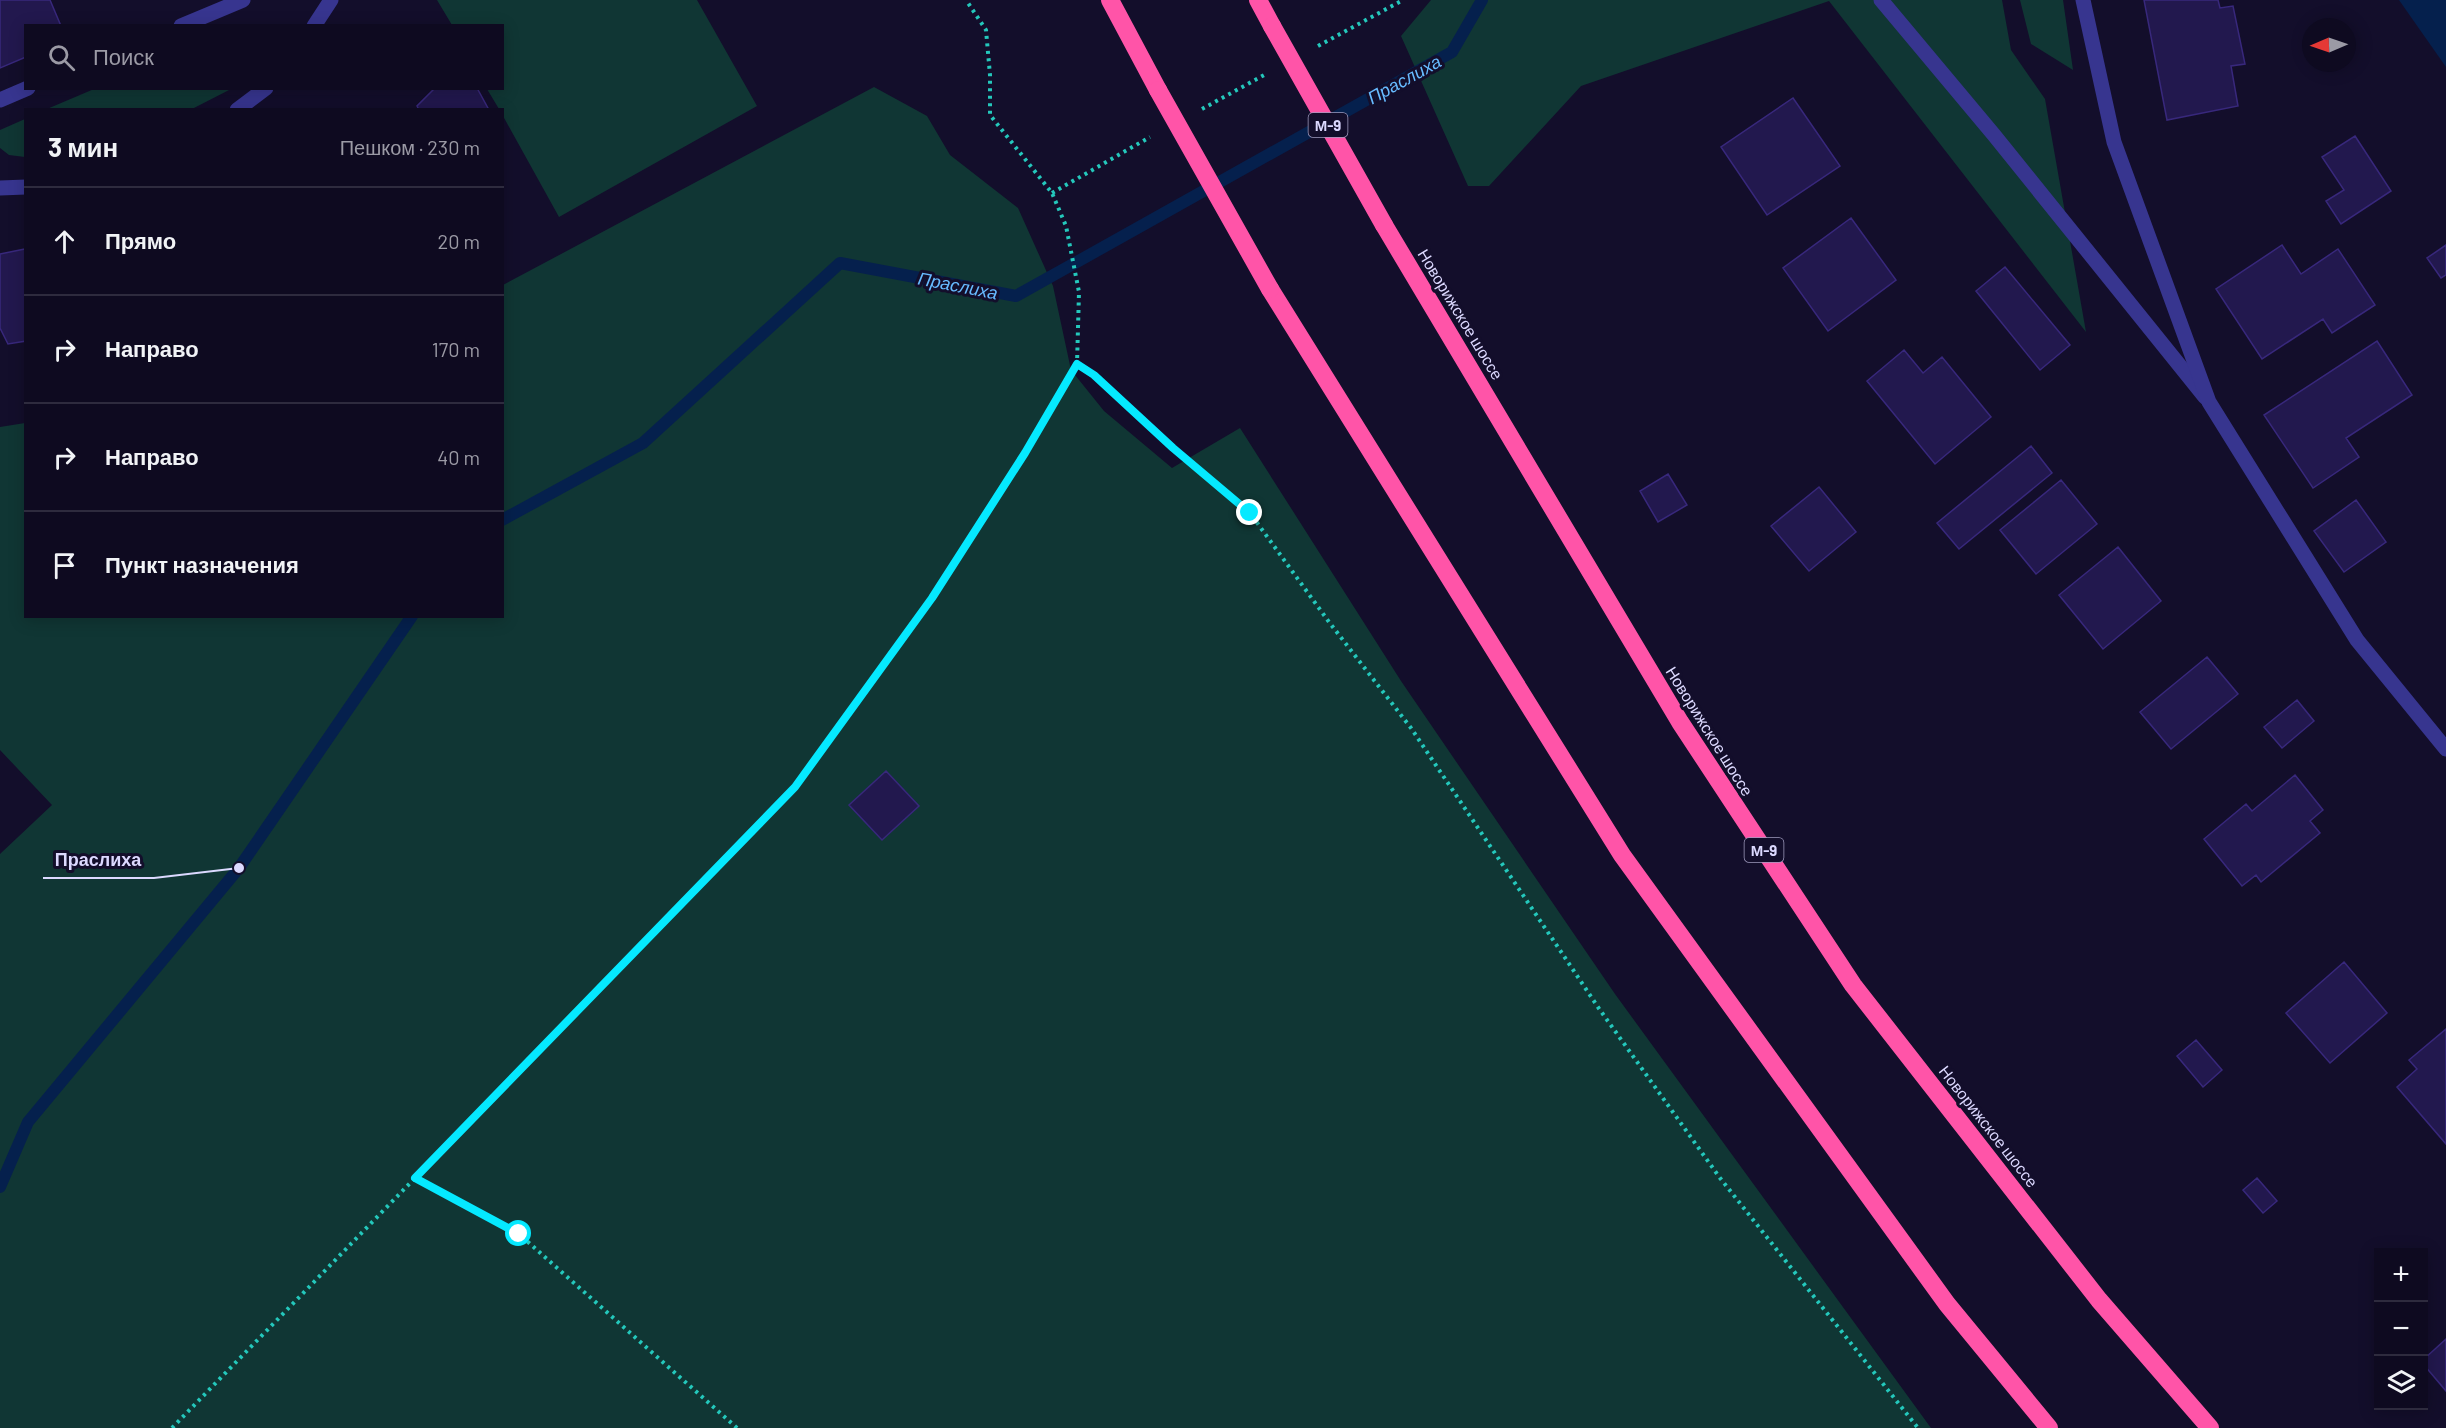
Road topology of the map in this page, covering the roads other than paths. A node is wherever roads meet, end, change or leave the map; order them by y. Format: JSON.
{"nodes":[{"id":1,"x":243,"y":0,"type":"edge"},
{"id":2,"x":331,"y":0,"type":"edge"},
{"id":3,"x":1110,"y":0,"type":"edge"},
{"id":4,"x":1258,"y":0,"type":"edge"},
{"id":5,"x":1881,"y":0,"type":"edge"},
{"id":6,"x":2083,"y":0,"type":"edge"},
{"id":7,"x":186,"y":24,"type":"edge"},
{"id":8,"x":315,"y":24,"type":"edge"},
{"id":9,"x":24,"y":90,"type":"edge"},
{"id":10,"x":263,"y":90,"type":"edge"},
{"id":11,"x":0,"y":100,"type":"edge"},
{"id":12,"x":240,"y":108,"type":"edge"},
{"id":13,"x":24,"y":187,"type":"edge"},
{"id":14,"x":0,"y":188,"type":"edge"},
{"id":15,"x":2209,"y":402,"type":"junction"},
{"id":16,"x":2446,"y":749,"type":"edge"},
{"id":17,"x":2049,"y":1428,"type":"edge"},
{"id":18,"x":2210,"y":1428,"type":"edge"}],
"edges":[{"from":1,"to":7,"type":"street"},
{"from":2,"to":8,"type":"street"},
{"from":3,"to":17,"type":"highway","bridge":true},
{"from":4,"to":18,"type":"highway","name":"Новорижское шоссе","number":"М-9","bridge":true},
{"from":5,"to":15,"type":"street"},
{"from":6,"to":15,"type":"street"},
{"from":9,"to":11,"type":"street"},
{"from":10,"to":12,"type":"street"},
{"from":13,"to":14,"type":"street"},
{"from":15,"to":16,"type":"street"}]}
